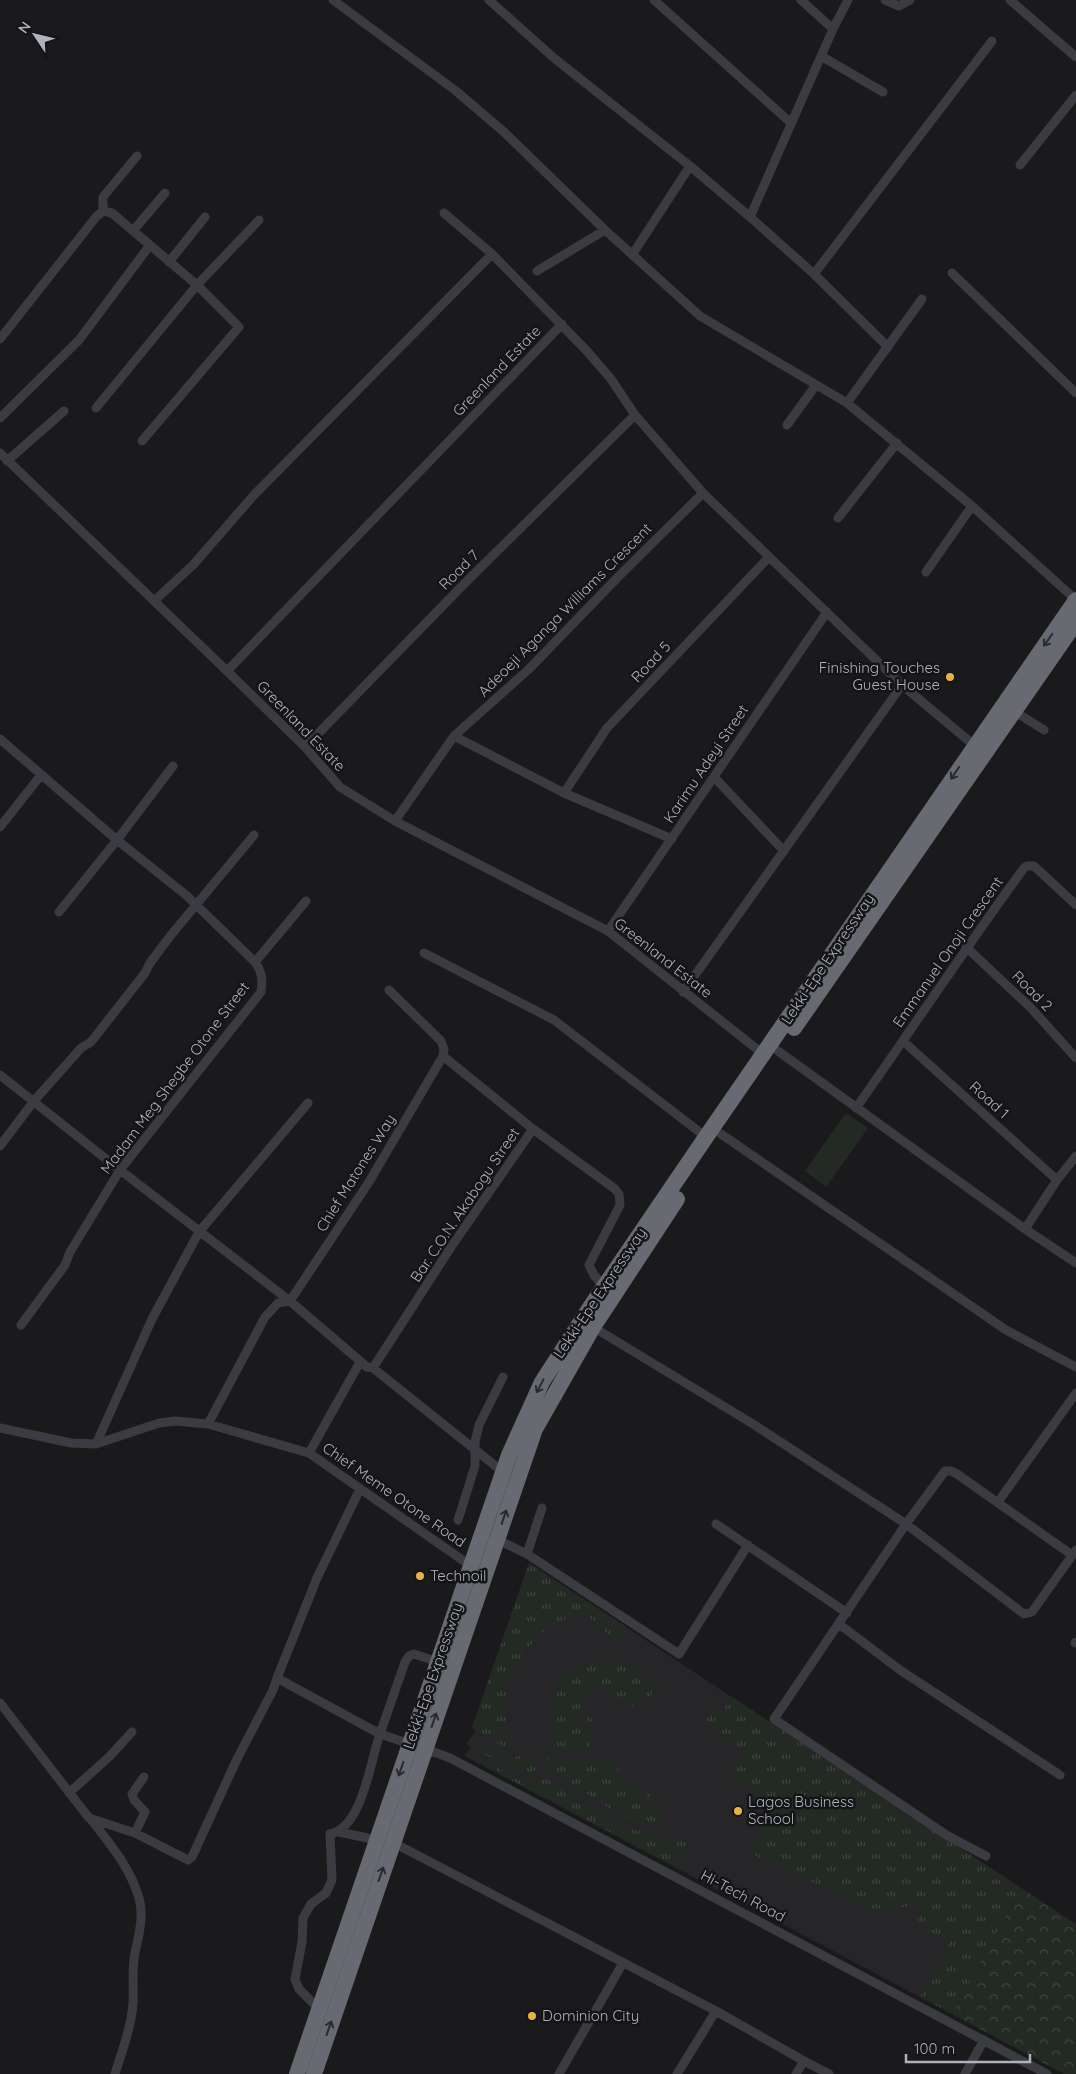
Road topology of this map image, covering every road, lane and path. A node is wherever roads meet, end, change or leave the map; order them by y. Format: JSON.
{"nodes":[{"id":1,"x":333,"y":0,"type":"edge"},
{"id":2,"x":489,"y":0,"type":"edge"},
{"id":3,"x":654,"y":0,"type":"edge"},
{"id":4,"x":801,"y":0,"type":"edge"},
{"id":5,"x":848,"y":0,"type":"edge"},
{"id":6,"x":885,"y":0,"type":"edge"},
{"id":7,"x":910,"y":0,"type":"edge"},
{"id":8,"x":1010,"y":0,"type":"edge"},
{"id":9,"x":833,"y":29,"type":"junction"},
{"id":10,"x":992,"y":41,"type":"dead end"},
{"id":11,"x":821,"y":56,"type":"junction"},
{"id":12,"x":1076,"y":57,"type":"edge"},
{"id":13,"x":883,"y":92,"type":"dead end"},
{"id":14,"x":1076,"y":95,"type":"edge"},
{"id":15,"x":791,"y":123,"type":"junction"},
{"id":16,"x":137,"y":156,"type":"dead end"},
{"id":17,"x":1020,"y":165,"type":"dead end"},
{"id":18,"x":690,"y":166,"type":"junction"},
{"id":19,"x":165,"y":193,"type":"dead end"},
{"id":20,"x":103,"y":210,"type":"junction"},
{"id":21,"x":444,"y":213,"type":"dead end"},
{"id":22,"x":205,"y":217,"type":"dead end"},
{"id":23,"x":750,"y":217,"type":"junction"},
{"id":24,"x":258,"y":220,"type":"dead end"},
{"id":25,"x":605,"y":230,"type":"junction"},
{"id":26,"x":133,"y":231,"type":"junction"},
{"id":27,"x":150,"y":245,"type":"junction"},
{"id":28,"x":492,"y":254,"type":"junction"},
{"id":29,"x":632,"y":254,"type":"junction"},
{"id":30,"x":169,"y":262,"type":"junction"},
{"id":31,"x":537,"y":271,"type":"dead end"},
{"id":32,"x":952,"y":273,"type":"dead end"},
{"id":33,"x":814,"y":274,"type":"junction"},
{"id":34,"x":197,"y":285,"type":"junction"},
{"id":35,"x":922,"y":299,"type":"dead end"},
{"id":36,"x":562,"y":324,"type":"junction"},
{"id":37,"x":0,"y":339,"type":"edge"},
{"id":38,"x":888,"y":347,"type":"junction"},
{"id":39,"x":816,"y":385,"type":"junction"},
{"id":40,"x":1076,"y":393,"type":"edge"},
{"id":41,"x":846,"y":403,"type":"junction"},
{"id":42,"x":96,"y":408,"type":"dead end"},
{"id":43,"x":64,"y":411,"type":"dead end"},
{"id":44,"x":635,"y":415,"type":"junction"},
{"id":45,"x":0,"y":418,"type":"edge"},
{"id":46,"x":787,"y":425,"type":"dead end"},
{"id":47,"x":142,"y":440,"type":"dead end"},
{"id":48,"x":897,"y":443,"type":"junction"},
{"id":49,"x":0,"y":453,"type":"edge"},
{"id":50,"x":7,"y":461,"type":"junction"},
{"id":51,"x":702,"y":493,"type":"junction"},
{"id":52,"x":972,"y":506,"type":"junction"},
{"id":53,"x":838,"y":518,"type":"dead end"},
{"id":54,"x":768,"y":558,"type":"junction"},
{"id":55,"x":926,"y":572,"type":"dead end"},
{"id":56,"x":1076,"y":600,"type":"edge"},
{"id":57,"x":154,"y":601,"type":"junction"},
{"id":58,"x":827,"y":612,"type":"junction"},
{"id":59,"x":1076,"y":622,"type":"edge"},
{"id":60,"x":1071,"y":641,"type":"edge"},
{"id":61,"x":227,"y":671,"type":"junction"},
{"id":62,"x":902,"y":684,"type":"junction"},
{"id":63,"x":1014,"y":711,"type":"junction"},
{"id":64,"x":1044,"y":730,"type":"dead end"},
{"id":65,"x":454,"y":736,"type":"junction"},
{"id":66,"x":0,"y":740,"type":"edge"},
{"id":67,"x":974,"y":746,"type":"junction"},
{"id":68,"x":305,"y":747,"type":"junction"},
{"id":69,"x":172,"y":766,"type":"dead end"},
{"id":70,"x":41,"y":774,"type":"junction"},
{"id":71,"x":714,"y":777,"type":"junction"},
{"id":72,"x":564,"y":793,"type":"junction"},
{"id":73,"x":396,"y":821,"type":"junction"},
{"id":74,"x":0,"y":827,"type":"edge"},
{"id":75,"x":254,"y":835,"type":"dead end"},
{"id":76,"x":672,"y":839,"type":"junction"},
{"id":77,"x":117,"y":840,"type":"junction"},
{"id":78,"x":784,"y":851,"type":"junction"},
{"id":79,"x":306,"y":901,"type":"dead end"},
{"id":80,"x":195,"y":905,"type":"junction"},
{"id":81,"x":1076,"y":905,"type":"edge"},
{"id":82,"x":59,"y":912,"type":"dead end"},
{"id":83,"x":608,"y":931,"type":"junction"},
{"id":84,"x":966,"y":947,"type":"junction"},
{"id":85,"x":424,"y":954,"type":"dead end"},
{"id":86,"x":838,"y":955,"type":"junction"},
{"id":87,"x":255,"y":962,"type":"junction"},
{"id":88,"x":389,"y":990,"type":"dead end"},
{"id":89,"x":683,"y":992,"type":"junction"},
{"id":90,"x":904,"y":1041,"type":"junction"},
{"id":91,"x":771,"y":1053,"type":"junction"},
{"id":92,"x":442,"y":1056,"type":"junction"},
{"id":93,"x":1076,"y":1058,"type":"edge"},
{"id":94,"x":0,"y":1075,"type":"edge"},
{"id":95,"x":34,"y":1101,"type":"junction"},
{"id":96,"x":308,"y":1103,"type":"dead end"},
{"id":97,"x":856,"y":1108,"type":"junction"},
{"id":98,"x":533,"y":1130,"type":"junction"},
{"id":99,"x":713,"y":1136,"type":"junction"},
{"id":100,"x":0,"y":1146,"type":"edge"},
{"id":101,"x":1076,"y":1156,"type":"edge"},
{"id":102,"x":120,"y":1170,"type":"junction"},
{"id":103,"x":1057,"y":1180,"type":"junction"},
{"id":104,"x":1025,"y":1229,"type":"junction"},
{"id":105,"x":199,"y":1232,"type":"junction"},
{"id":106,"x":1076,"y":1263,"type":"edge"},
{"id":107,"x":604,"y":1287,"type":"junction"},
{"id":108,"x":290,"y":1302,"type":"junction"},
{"id":109,"x":21,"y":1325,"type":"dead end"},
{"id":110,"x":594,"y":1328,"type":"junction"},
{"id":111,"x":360,"y":1362,"type":"junction"},
{"id":112,"x":1076,"y":1367,"type":"edge"},
{"id":113,"x":372,"y":1368,"type":"junction"},
{"id":114,"x":502,"y":1377,"type":"dead end"},
{"id":115,"x":1076,"y":1393,"type":"edge"},
{"id":116,"x":208,"y":1424,"type":"junction"},
{"id":117,"x":0,"y":1428,"type":"edge"},
{"id":118,"x":96,"y":1444,"type":"junction"},
{"id":119,"x":475,"y":1449,"type":"junction"},
{"id":120,"x":309,"y":1453,"type":"junction"},
{"id":121,"x":503,"y":1472,"type":"junction"},
{"id":122,"x":360,"y":1489,"type":"junction"},
{"id":123,"x":998,"y":1502,"type":"junction"},
{"id":124,"x":542,"y":1508,"type":"dead end"},
{"id":125,"x":458,"y":1520,"type":"dead end"},
{"id":126,"x":716,"y":1524,"type":"dead end"},
{"id":127,"x":906,"y":1524,"type":"junction"},
{"id":128,"x":496,"y":1539,"type":"junction"},
{"id":129,"x":748,"y":1545,"type":"junction"},
{"id":130,"x":1074,"y":1552,"type":"edge"},
{"id":131,"x":528,"y":1554,"type":"junction"},
{"id":132,"x":471,"y":1566,"type":"junction"},
{"id":133,"x":847,"y":1613,"type":"junction"},
{"id":134,"x":840,"y":1624,"type":"junction"},
{"id":135,"x":438,"y":1662,"type":"junction"},
{"id":136,"x":276,"y":1678,"type":"junction"},
{"id":137,"x":0,"y":1704,"type":"edge"},
{"id":138,"x":132,"y":1732,"type":"dead end"},
{"id":139,"x":380,"y":1734,"type":"junction"},
{"id":140,"x":410,"y":1744,"type":"junction"},
{"id":141,"x":423,"y":1754,"type":"junction"},
{"id":142,"x":1060,"y":1775,"type":"dead end"},
{"id":143,"x":144,"y":1777,"type":"dead end"},
{"id":144,"x":69,"y":1793,"type":"junction"},
{"id":145,"x":90,"y":1818,"type":"junction"},
{"id":146,"x":339,"y":1832,"type":"junction"},
{"id":147,"x":135,"y":1833,"type":"junction"},
{"id":148,"x":385,"y":1841,"type":"junction"},
{"id":149,"x":986,"y":1856,"type":"dead end"},
{"id":150,"x":623,"y":1963,"type":"junction"},
{"id":151,"x":319,"y":2009,"type":"junction"},
{"id":152,"x":716,"y":2011,"type":"junction"},
{"id":153,"x":984,"y":2040,"type":"junction"},
{"id":154,"x":804,"y":2061,"type":"junction"},
{"id":155,"x":115,"y":2074,"type":"edge"},
{"id":156,"x":297,"y":2074,"type":"edge"},
{"id":157,"x":314,"y":2074,"type":"edge"},
{"id":158,"x":559,"y":2074,"type":"edge"},
{"id":159,"x":677,"y":2074,"type":"edge"},
{"id":160,"x":796,"y":2074,"type":"edge"},
{"id":161,"x":829,"y":2074,"type":"edge"},
{"id":162,"x":965,"y":2074,"type":"edge"},
{"id":163,"x":1047,"y":2074,"type":"edge"}],
"edges":[{"from":1,"to":25,"type":"street"},
{"from":2,"to":18,"type":"street"},
{"from":3,"to":15,"type":"street"},
{"from":4,"to":9,"type":"street"},
{"from":5,"to":9,"type":"street"},
{"from":6,"to":7,"type":"street"},
{"from":8,"to":12,"type":"street"},
{"from":9,"to":11,"type":"street"},
{"from":10,"to":33,"type":"street"},
{"from":11,"to":13,"type":"street"},
{"from":11,"to":15,"type":"street"},
{"from":14,"to":17,"type":"street"},
{"from":15,"to":23,"type":"street"},
{"from":16,"to":20,"type":"street"},
{"from":18,"to":23,"type":"street"},
{"from":18,"to":29,"type":"street"},
{"from":19,"to":26,"type":"street"},
{"from":20,"to":26,"type":"street"},
{"from":20,"to":37,"type":"street"},
{"from":21,"to":28,"type":"street"},
{"from":22,"to":30,"type":"street"},
{"from":23,"to":33,"type":"street"},
{"from":24,"to":34,"type":"street"},
{"from":25,"to":29,"type":"street"},
{"from":25,"to":31,"type":"street"},
{"from":26,"to":27,"type":"street"},
{"from":27,"to":30,"type":"street"},
{"from":27,"to":45,"type":"street"},
{"from":28,"to":36,"type":"street"},
{"from":28,"to":57,"type":"street"},
{"from":29,"to":39,"type":"street"},
{"from":30,"to":34,"type":"street"},
{"from":32,"to":40,"type":"street"},
{"from":33,"to":38,"type":"street"},
{"from":34,"to":42,"type":"street"},
{"from":34,"to":47,"type":"street"},
{"from":35,"to":38,"type":"street"},
{"from":36,"to":44,"type":"street"},
{"from":36,"to":61,"type":"street","name":"Greenland Estate"},
{"from":38,"to":41,"type":"street"},
{"from":39,"to":41,"type":"street"},
{"from":39,"to":46,"type":"street"},
{"from":41,"to":48,"type":"street"},
{"from":43,"to":50,"type":"street"},
{"from":44,"to":51,"type":"street"},
{"from":44,"to":68,"type":"street","name":"Road 7"},
{"from":48,"to":52,"type":"street"},
{"from":48,"to":53,"type":"street"},
{"from":49,"to":50,"type":"street"},
{"from":50,"to":57,"type":"street"},
{"from":51,"to":54,"type":"street"},
{"from":51,"to":65,"type":"street","name":"Adeoeji Aganga Williams Crescent"},
{"from":52,"to":55,"type":"street"},
{"from":52,"to":56,"type":"street"},
{"from":54,"to":58,"type":"street"},
{"from":54,"to":72,"type":"street","name":"Road 5"},
{"from":56,"to":67,"type":"highway","name":"Lekki-Epe Expressway","one_way":true},
{"from":57,"to":61,"type":"street"},
{"from":58,"to":62,"type":"street"},
{"from":58,"to":71,"type":"street","name":"Karimu Adeyi Street"},
{"from":59,"to":60,"type":"highway","name":"Lekki-Epe Expressway"},
{"from":60,"to":63,"type":"highway","name":"Lekki-Epe Expressway"},
{"from":61,"to":68,"type":"street","name":"Greenland Estate"},
{"from":62,"to":67,"type":"street"},
{"from":62,"to":78,"type":"street"},
{"from":63,"to":64,"type":"street"},
{"from":63,"to":86,"type":"highway","name":"Lekki-Epe Expressway"},
{"from":65,"to":72,"type":"street"},
{"from":65,"to":73,"type":"street","name":"Adeoeji Aganga Williams Crescent"},
{"from":66,"to":70,"type":"street"},
{"from":67,"to":86,"type":"highway","name":"Lekki-Epe Expressway","one_way":true},
{"from":68,"to":73,"type":"street","name":"Greenland Estate"},
{"from":69,"to":77,"type":"street"},
{"from":70,"to":74,"type":"street"},
{"from":70,"to":77,"type":"street"},
{"from":71,"to":76,"type":"street","name":"Karimu Adeyi Street"},
{"from":71,"to":78,"type":"street"},
{"from":72,"to":76,"type":"street"},
{"from":73,"to":83,"type":"street","name":"Greenland Estate"},
{"from":75,"to":80,"type":"street"},
{"from":76,"to":83,"type":"street","name":"Karimu Adeyi Street"},
{"from":77,"to":80,"type":"street"},
{"from":77,"to":82,"type":"street"},
{"from":78,"to":89,"type":"street"},
{"from":79,"to":87,"type":"street"},
{"from":80,"to":87,"type":"street"},
{"from":80,"to":95,"type":"street"},
{"from":81,"to":84,"type":"street","name":"Emmanuel Onoji Crescent"},
{"from":83,"to":89,"type":"street","name":"Greenland Estate"},
{"from":84,"to":90,"type":"street","name":"Emmanuel Onoji Crescent"},
{"from":84,"to":93,"type":"street","name":"Road 2"},
{"from":85,"to":99,"type":"street"},
{"from":86,"to":91,"type":"highway","name":"Lekki-Epe Expressway"},
{"from":87,"to":102,"type":"street","name":"Madam Meg Shegbe Otone Street"},
{"from":88,"to":92,"type":"street"},
{"from":89,"to":91,"type":"street","name":"Greenland Estate"},
{"from":90,"to":97,"type":"street","name":"Emmanuel Onoji Crescent"},
{"from":90,"to":103,"type":"street","name":"Road 1"},
{"from":91,"to":97,"type":"street","name":"Greenland Estate"},
{"from":91,"to":99,"type":"highway","name":"Lekki-Epe Expressway"},
{"from":92,"to":98,"type":"street","name":"Bar. C.O.N. Akabogu Street"},
{"from":92,"to":108,"type":"street","name":"Chief Matones Way"},
{"from":94,"to":95,"type":"street"},
{"from":95,"to":100,"type":"street"},
{"from":95,"to":102,"type":"street"},
{"from":96,"to":105,"type":"street"},
{"from":97,"to":104,"type":"street","name":"Greenland Estate"},
{"from":98,"to":107,"type":"street"},
{"from":98,"to":113,"type":"street","name":"Bar. C.O.N. Akabogu Street"},
{"from":99,"to":107,"type":"highway","name":"Lekki-Epe Expressway"},
{"from":99,"to":110,"type":"highway","name":"Lekki-Epe Expressway"},
{"from":99,"to":112,"type":"street"},
{"from":101,"to":103,"type":"street"},
{"from":102,"to":105,"type":"street"},
{"from":102,"to":109,"type":"street","name":"Madam Meg Shegbe Otone Street"},
{"from":103,"to":104,"type":"street"},
{"from":104,"to":106,"type":"street","name":"Greenland Estate"},
{"from":105,"to":108,"type":"street"},
{"from":105,"to":118,"type":"street"},
{"from":107,"to":121,"type":"highway","name":"Lekki-Epe Expressway","one_way":true},
{"from":108,"to":111,"type":"street"},
{"from":108,"to":116,"type":"street"},
{"from":110,"to":127,"type":"street"},
{"from":128,"to":110,"type":"highway","name":"Lekki-Epe Expressway","one_way":true},
{"from":111,"to":113,"type":"street"},
{"from":111,"to":120,"type":"street"},
{"from":113,"to":119,"type":"street"},
{"from":114,"to":119,"type":"street"},
{"from":115,"to":123,"type":"street"},
{"from":116,"to":118,"type":"street","name":"Chief Meme Otone Road"},
{"from":116,"to":120,"type":"street","name":"Chief Meme Otone Road"},
{"from":117,"to":118,"type":"street"},
{"from":119,"to":121,"type":"street"},
{"from":119,"to":125,"type":"street"},
{"from":120,"to":122,"type":"street","name":"Chief Meme Otone Road"},
{"from":121,"to":132,"type":"highway","name":"Lekki-Epe Expressway"},
{"from":122,"to":132,"type":"street","name":"Chief Meme Otone Road"},
{"from":122,"to":136,"type":"street"},
{"from":123,"to":127,"type":"street"},
{"from":123,"to":130,"type":"street"},
{"from":124,"to":131,"type":"street"},
{"from":126,"to":129,"type":"street"},
{"from":127,"to":130,"type":"street"},
{"from":127,"to":133,"type":"street"},
{"from":128,"to":131,"type":"street"},
{"from":141,"to":128,"type":"highway","name":"Lekki-Epe Expressway","one_way":true},
{"from":129,"to":131,"type":"street"},
{"from":129,"to":133,"type":"street"},
{"from":132,"to":135,"type":"highway","name":"Lekki-Epe Expressway"},
{"from":133,"to":134,"type":"street"},
{"from":134,"to":142,"type":"street"},
{"from":134,"to":149,"type":"street"},
{"from":135,"to":139,"type":"street"},
{"from":135,"to":140,"type":"highway","name":"Lekki-Epe Expressway"},
{"from":136,"to":139,"type":"street"},
{"from":136,"to":147,"type":"street"},
{"from":137,"to":144,"type":"street"},
{"from":138,"to":144,"type":"street"},
{"from":139,"to":140,"type":"street"},
{"from":139,"to":146,"type":"street"},
{"from":140,"to":148,"type":"highway","name":"Lekki-Epe Expressway","one_way":true},
{"from":141,"to":148,"type":"highway","name":"Lekki-Epe Expressway"},
{"from":141,"to":153,"type":"street","name":"Hi-Tech Road"},
{"from":143,"to":147,"type":"street"},
{"from":144,"to":145,"type":"street"},
{"from":145,"to":147,"type":"street"},
{"from":145,"to":155,"type":"street"},
{"from":146,"to":148,"type":"street"},
{"from":146,"to":151,"type":"street"},
{"from":148,"to":150,"type":"street"},
{"from":148,"to":151,"type":"highway","name":"Lekki-Epe Expressway"},
{"from":157,"to":148,"type":"highway","name":"Lekki-Epe Expressway","one_way":true},
{"from":150,"to":152,"type":"street"},
{"from":150,"to":158,"type":"street"},
{"from":151,"to":156,"type":"highway","name":"Lekki-Epe Expressway"},
{"from":152,"to":154,"type":"street"},
{"from":152,"to":159,"type":"street"},
{"from":153,"to":162,"type":"street"},
{"from":153,"to":163,"type":"street","name":"Hi-Tech Road"},
{"from":154,"to":160,"type":"street"},
{"from":154,"to":161,"type":"street"}]}
